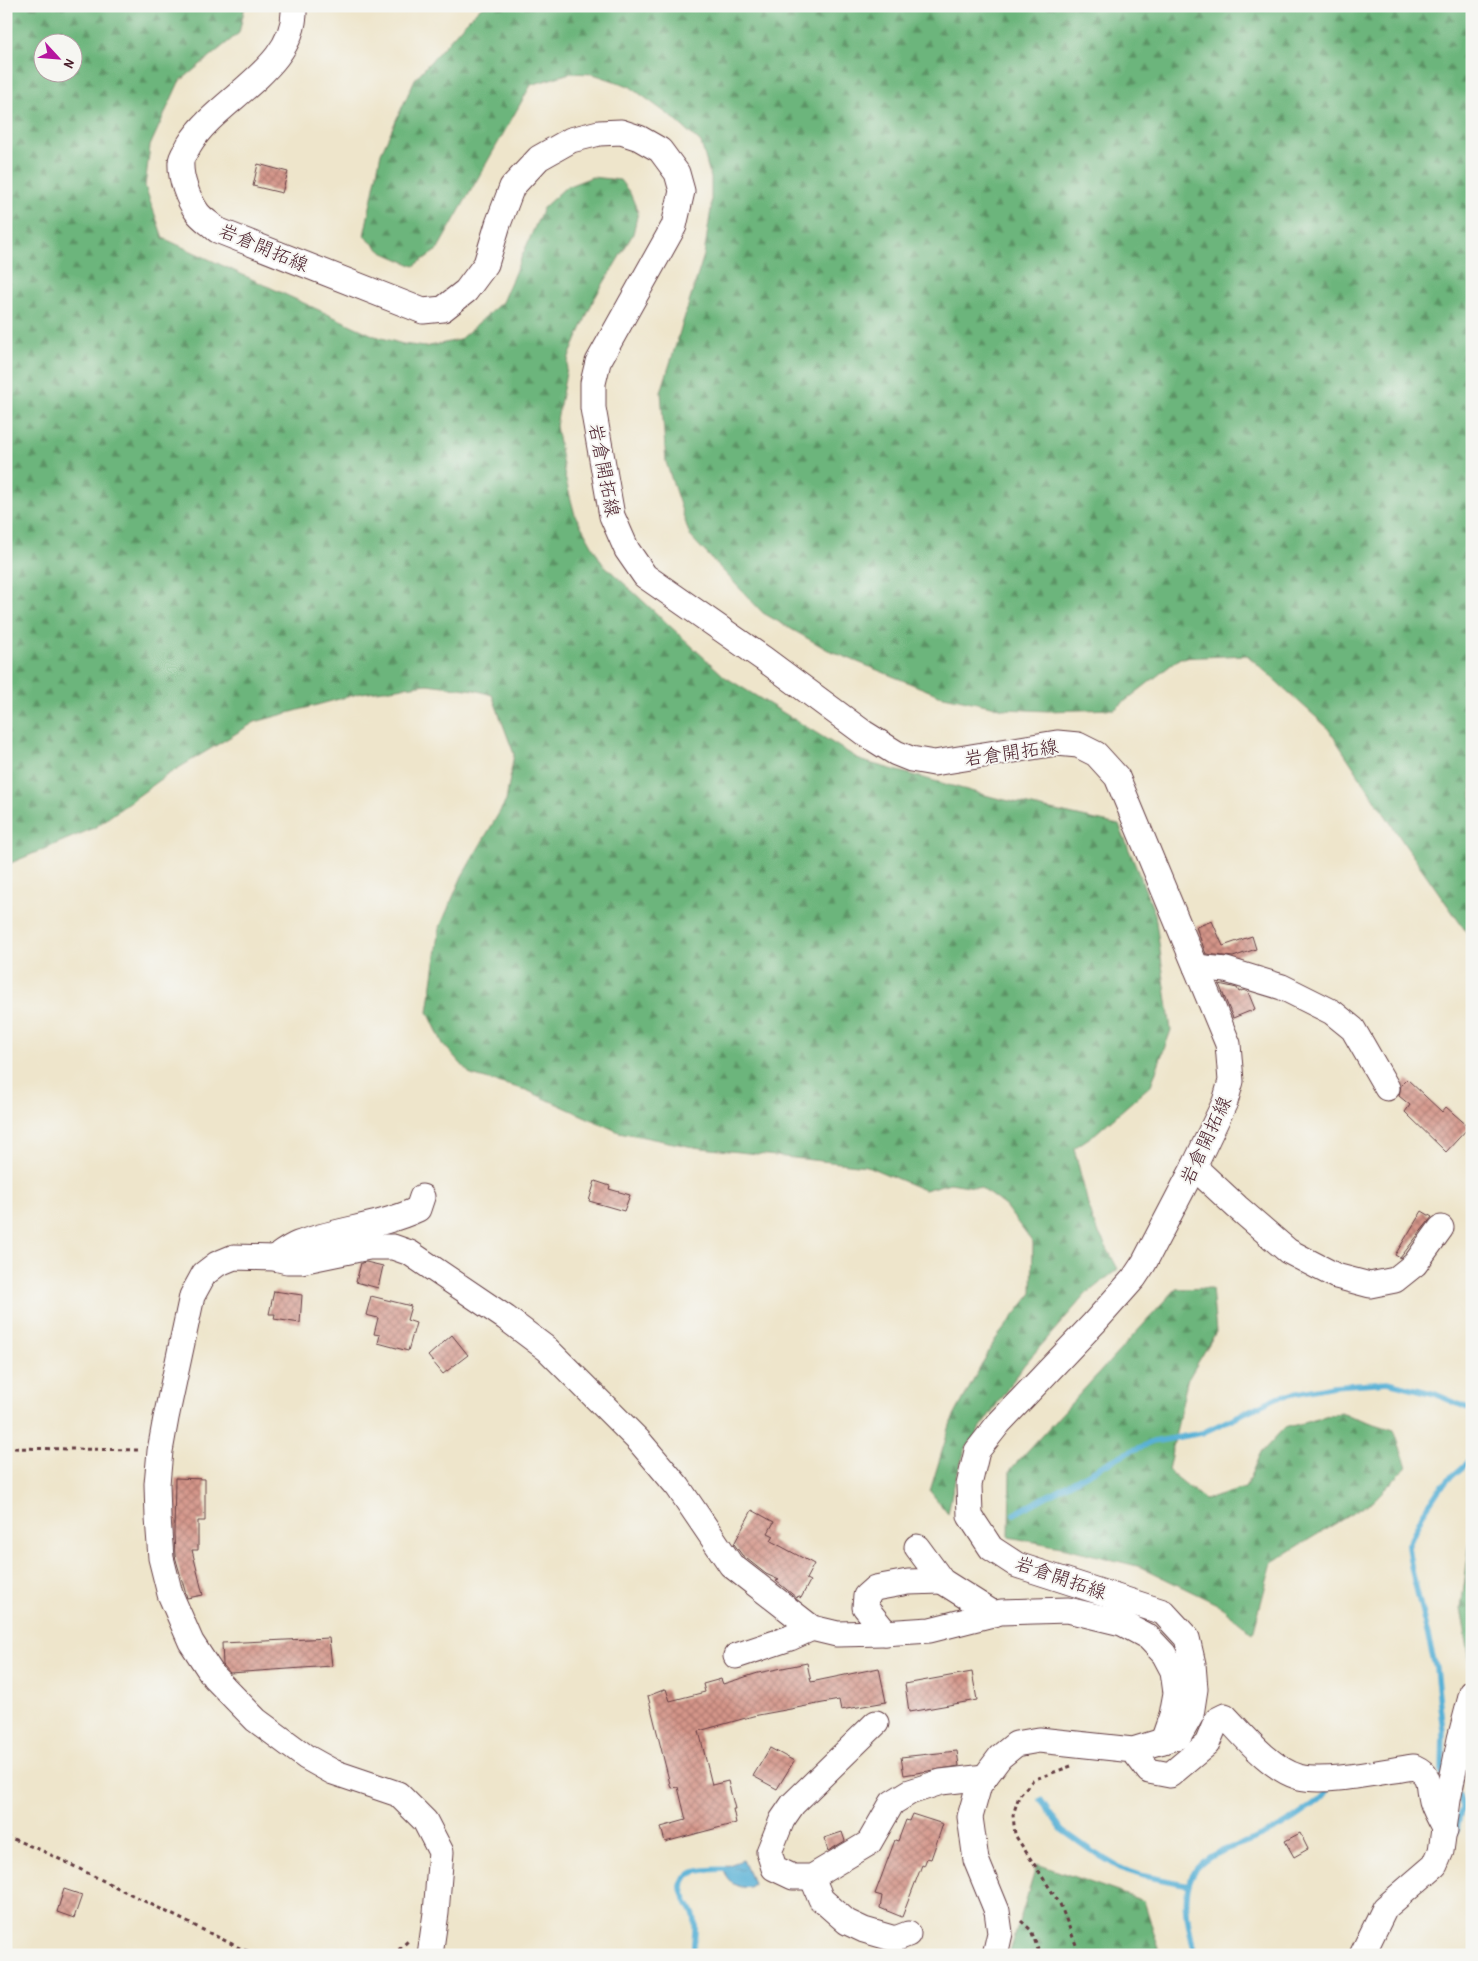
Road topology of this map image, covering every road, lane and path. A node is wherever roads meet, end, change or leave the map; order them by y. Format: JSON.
{"nodes":[{"id":1,"x":294,"y":6,"type":"edge"},
{"id":2,"x":1196,"y":967,"type":"junction"},
{"id":3,"x":1387,"y":1088,"type":"dead end"},
{"id":4,"x":1194,"y":1167,"type":"junction"},
{"id":5,"x":422,"y":1197,"type":"dead end"},
{"id":6,"x":1441,"y":1228,"type":"dead end"},
{"id":7,"x":275,"y":1258,"type":"junction"},
{"id":8,"x":6,"y":1448,"type":"edge"},
{"id":9,"x":160,"y":1451,"type":"junction"},
{"id":10,"x":918,"y":1547,"type":"dead end"},
{"id":11,"x":942,"y":1581,"type":"junction"},
{"id":12,"x":994,"y":1614,"type":"junction"},
{"id":13,"x":812,"y":1628,"type":"junction"},
{"id":14,"x":886,"y":1633,"type":"junction"},
{"id":15,"x":736,"y":1656,"type":"dead end"},
{"id":16,"x":1472,"y":1692,"type":"edge"},
{"id":17,"x":876,"y":1723,"type":"dead end"},
{"id":18,"x":1163,"y":1741,"type":"junction"},
{"id":19,"x":1133,"y":1750,"type":"junction"},
{"id":20,"x":1078,"y":1764,"type":"dead end"},
{"id":21,"x":985,"y":1777,"type":"junction"},
{"id":22,"x":1445,"y":1830,"type":"junction"},
{"id":23,"x":6,"y":1836,"type":"edge"},
{"id":24,"x":812,"y":1877,"type":"junction"},
{"id":25,"x":908,"y":1934,"type":"dead end"},
{"id":26,"x":268,"y":1955,"type":"edge"},
{"id":27,"x":430,"y":1955,"type":"edge"},
{"id":28,"x":995,"y":1955,"type":"edge"},
{"id":29,"x":1080,"y":1955,"type":"edge"},
{"id":30,"x":1362,"y":1955,"type":"edge"}],
"edges":[{"from":1,"to":2,"type":"street","name":"岩倉開拓線"},
{"from":2,"to":3,"type":"street"},
{"from":2,"to":4,"type":"street","name":"岩倉開拓線"},
{"from":4,"to":6,"type":"street"},
{"from":4,"to":18,"type":"street","name":"岩倉開拓線"},
{"from":5,"to":7,"type":"street"},
{"from":7,"to":9,"type":"street"},
{"from":7,"to":13,"type":"street"},
{"from":8,"to":9,"type":"path"},
{"from":9,"to":27,"type":"street"},
{"from":10,"to":11,"type":"street"},
{"from":11,"to":12,"type":"street"},
{"from":11,"to":14,"type":"street"},
{"from":12,"to":14,"type":"street"},
{"from":12,"to":18,"type":"street"},
{"from":13,"to":14,"type":"street"},
{"from":13,"to":15,"type":"street"},
{"from":16,"to":22,"type":"street"},
{"from":17,"to":24,"type":"street"},
{"from":18,"to":19,"type":"street","name":"岩倉開拓線"},
{"from":19,"to":21,"type":"street","name":"岩倉開拓線"},
{"from":19,"to":22,"type":"street"},
{"from":20,"to":29,"type":"path"},
{"from":21,"to":24,"type":"street"},
{"from":21,"to":28,"type":"street","name":"岩倉開拓線"},
{"from":22,"to":30,"type":"street"},
{"from":23,"to":26,"type":"path"},
{"from":24,"to":25,"type":"street"}]}
